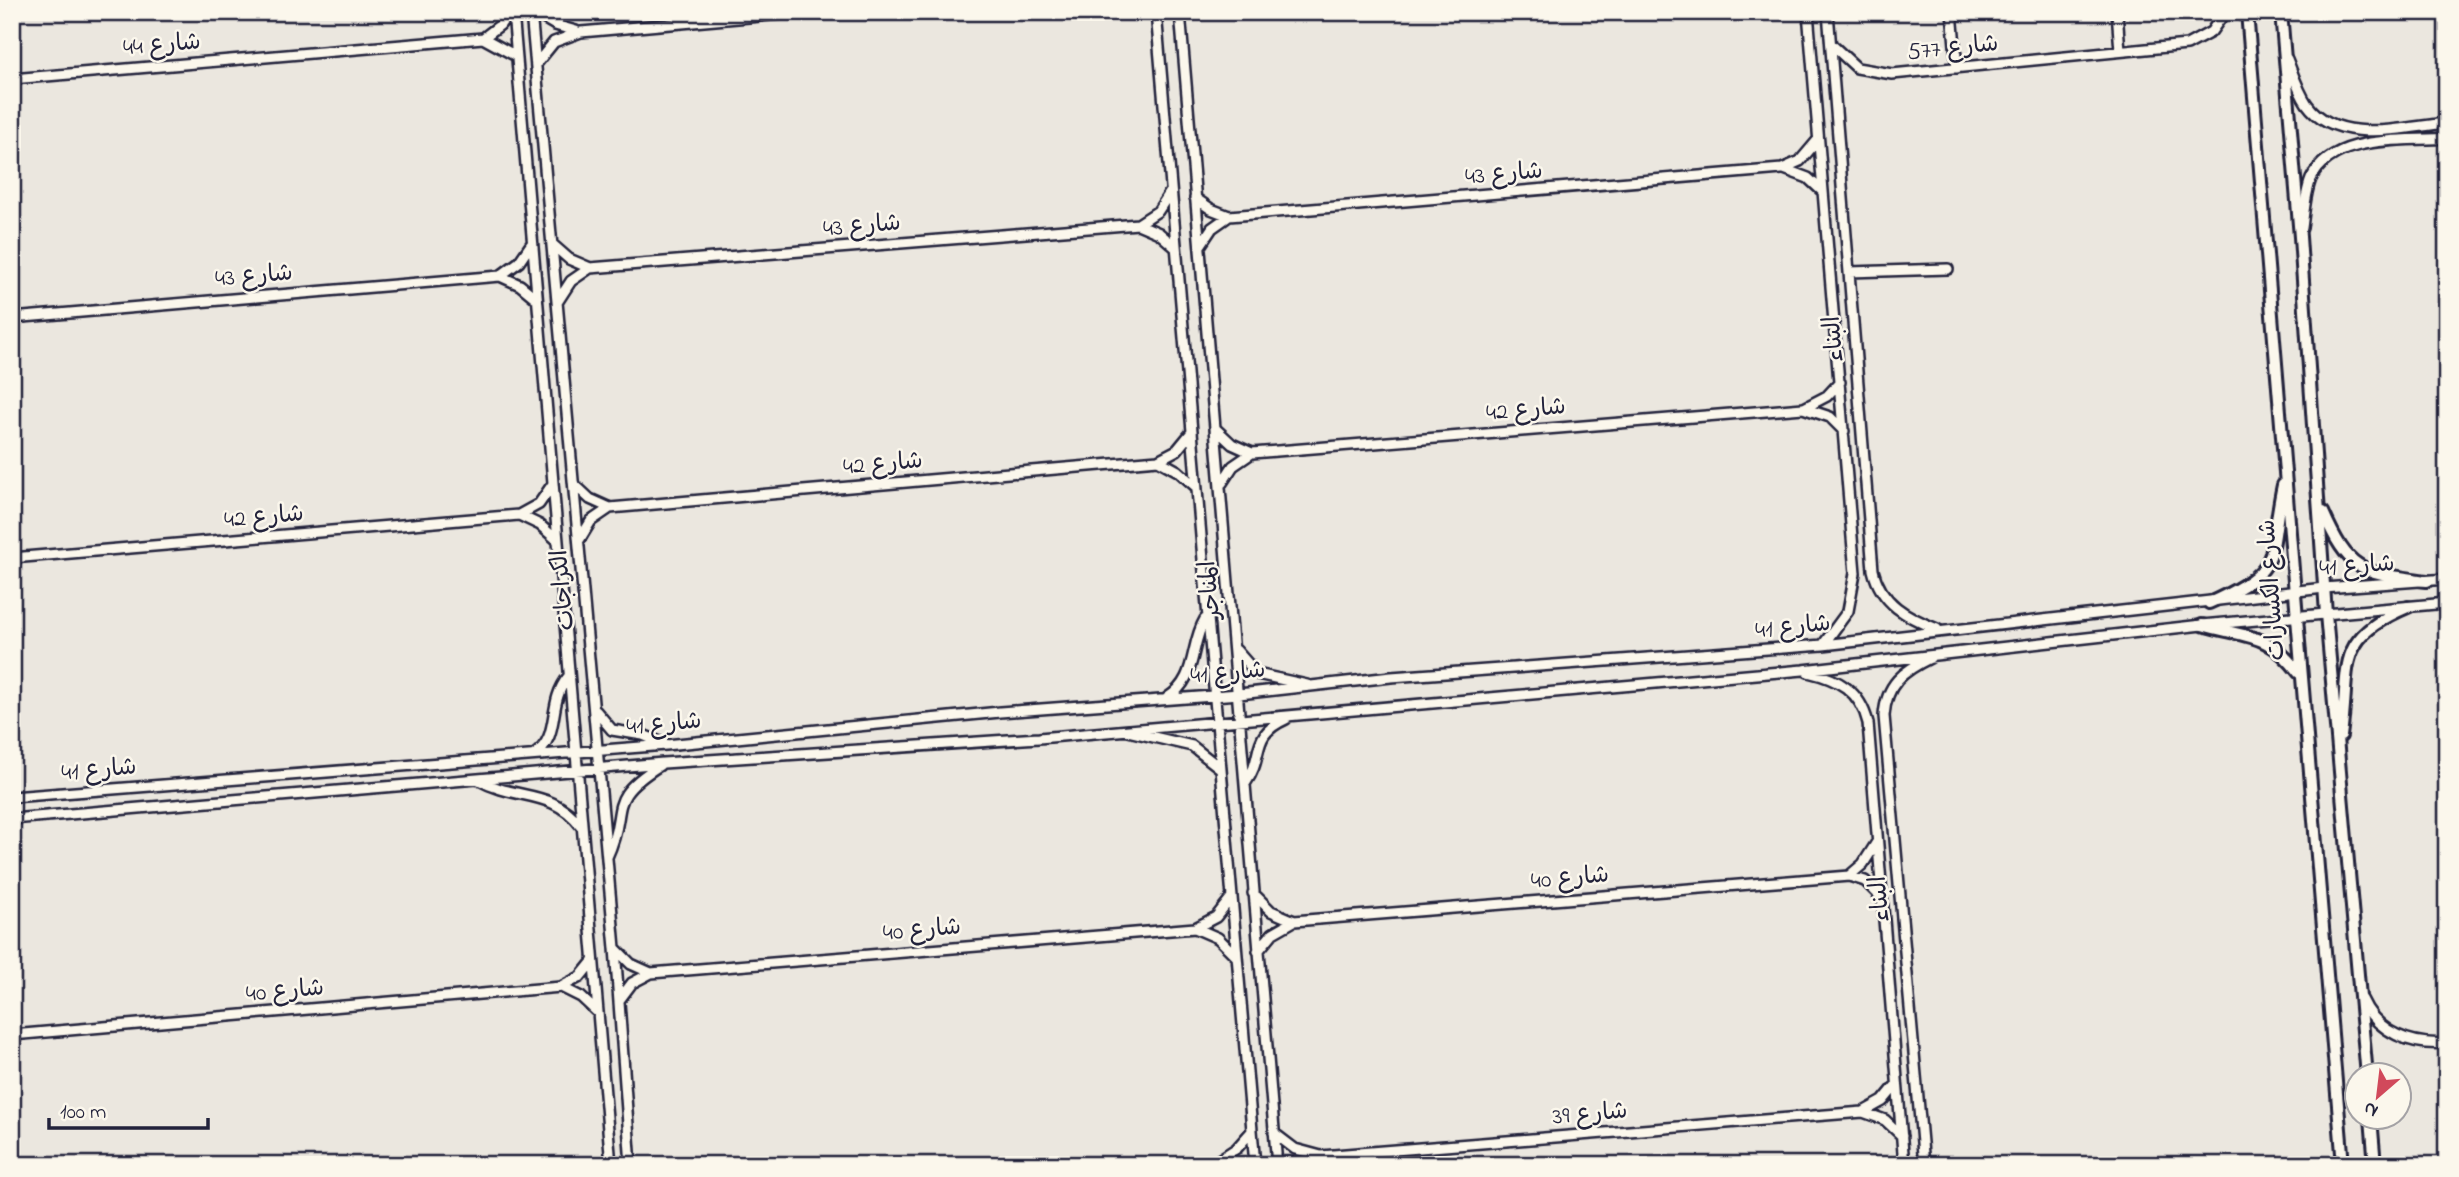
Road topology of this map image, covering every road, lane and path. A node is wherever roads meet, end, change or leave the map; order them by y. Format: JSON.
{"nodes":[{"id":1,"x":511,"y":12,"type":"edge"},
{"id":2,"x":532,"y":12,"type":"edge"},
{"id":3,"x":805,"y":12,"type":"edge"},
{"id":4,"x":1156,"y":12,"type":"edge"},
{"id":5,"x":1180,"y":12,"type":"edge"},
{"id":6,"x":1808,"y":12,"type":"edge"},
{"id":7,"x":1828,"y":12,"type":"edge"},
{"id":8,"x":1952,"y":12,"type":"edge"},
{"id":9,"x":2117,"y":12,"type":"edge"},
{"id":10,"x":2225,"y":12,"type":"edge"},
{"id":11,"x":2247,"y":12,"type":"edge"},
{"id":12,"x":2281,"y":12,"type":"edge"},
{"id":13,"x":581,"y":32,"type":"junction"},
{"id":14,"x":482,"y":38,"type":"junction"},
{"id":15,"x":1830,"y":44,"type":"junction"},
{"id":16,"x":2120,"y":51,"type":"junction"},
{"id":17,"x":2284,"y":53,"type":"junction"},
{"id":18,"x":516,"y":55,"type":"junction"},
{"id":19,"x":537,"y":64,"type":"junction"},
{"id":20,"x":1956,"y":68,"type":"junction"},
{"id":21,"x":12,"y":79,"type":"edge"},
{"id":22,"x":2447,"y":123,"type":"edge"},
{"id":23,"x":2447,"y":138,"type":"edge"},
{"id":24,"x":1818,"y":140,"type":"junction"},
{"id":25,"x":1782,"y":169,"type":"junction"},
{"id":26,"x":1171,"y":191,"type":"junction"},
{"id":27,"x":1822,"y":191,"type":"junction"},
{"id":28,"x":1195,"y":198,"type":"junction"},
{"id":29,"x":1229,"y":216,"type":"junction"},
{"id":30,"x":1138,"y":224,"type":"junction"},
{"id":31,"x":2300,"y":237,"type":"junction"},
{"id":32,"x":532,"y":243,"type":"junction"},
{"id":33,"x":552,"y":245,"type":"junction"},
{"id":34,"x":1200,"y":246,"type":"junction"},
{"id":35,"x":1175,"y":247,"type":"junction"},
{"id":36,"x":590,"y":268,"type":"junction"},
{"id":37,"x":1948,"y":269,"type":"dead end"},
{"id":38,"x":1849,"y":272,"type":"junction"},
{"id":39,"x":500,"y":276,"type":"junction"},
{"id":40,"x":537,"y":299,"type":"junction"},
{"id":41,"x":558,"y":301,"type":"junction"},
{"id":42,"x":12,"y":318,"type":"edge"},
{"id":43,"x":1840,"y":382,"type":"junction"},
{"id":44,"x":1803,"y":408,"type":"junction"},
{"id":45,"x":1216,"y":429,"type":"junction"},
{"id":46,"x":1844,"y":431,"type":"junction"},
{"id":47,"x":1191,"y":433,"type":"junction"},
{"id":48,"x":1252,"y":453,"type":"junction"},
{"id":49,"x":1158,"y":460,"type":"junction"},
{"id":50,"x":2286,"y":472,"type":"junction"},
{"id":51,"x":552,"y":484,"type":"junction"},
{"id":52,"x":574,"y":484,"type":"junction"},
{"id":53,"x":1221,"y":485,"type":"junction"},
{"id":54,"x":1195,"y":486,"type":"junction"},
{"id":55,"x":2320,"y":505,"type":"junction"},
{"id":56,"x":610,"y":508,"type":"junction"},
{"id":57,"x":519,"y":515,"type":"junction"},
{"id":58,"x":557,"y":540,"type":"junction"},
{"id":59,"x":579,"y":541,"type":"junction"},
{"id":60,"x":12,"y":558,"type":"edge"},
{"id":61,"x":2447,"y":579,"type":"edge"},
{"id":62,"x":2427,"y":581,"type":"junction"},
{"id":63,"x":2324,"y":589,"type":"junction"},
{"id":64,"x":2294,"y":592,"type":"junction"},
{"id":65,"x":2209,"y":603,"type":"junction"},
{"id":66,"x":2447,"y":603,"type":"edge"},
{"id":67,"x":2407,"y":607,"type":"junction"},
{"id":68,"x":2326,"y":614,"type":"junction"},
{"id":69,"x":1206,"y":617,"type":"junction"},
{"id":70,"x":2295,"y":617,"type":"junction"},
{"id":71,"x":2202,"y":625,"type":"junction"},
{"id":72,"x":1939,"y":630,"type":"junction"},
{"id":73,"x":1823,"y":645,"type":"junction"},
{"id":74,"x":1235,"y":648,"type":"junction"},
{"id":75,"x":1936,"y":655,"type":"junction"},
{"id":76,"x":1803,"y":670,"type":"junction"},
{"id":77,"x":2299,"y":674,"type":"junction"},
{"id":78,"x":568,"y":677,"type":"junction"},
{"id":79,"x":1308,"y":686,"type":"junction"},
{"id":80,"x":1239,"y":694,"type":"junction"},
{"id":81,"x":1212,"y":696,"type":"junction"},
{"id":82,"x":1165,"y":699,"type":"junction"},
{"id":83,"x":594,"y":708,"type":"junction"},
{"id":84,"x":1293,"y":715,"type":"junction"},
{"id":85,"x":1240,"y":720,"type":"junction"},
{"id":86,"x":1215,"y":722,"type":"junction"},
{"id":87,"x":1126,"y":730,"type":"junction"},
{"id":88,"x":666,"y":745,"type":"junction"},
{"id":89,"x":598,"y":750,"type":"junction"},
{"id":90,"x":575,"y":752,"type":"junction"},
{"id":91,"x":534,"y":755,"type":"junction"},
{"id":92,"x":2338,"y":757,"type":"junction"},
{"id":93,"x":663,"y":763,"type":"junction"},
{"id":94,"x":599,"y":768,"type":"junction"},
{"id":95,"x":1220,"y":768,"type":"junction"},
{"id":96,"x":577,"y":770,"type":"junction"},
{"id":97,"x":478,"y":779,"type":"junction"},
{"id":98,"x":1245,"y":784,"type":"junction"},
{"id":99,"x":12,"y":797,"type":"edge"},
{"id":100,"x":23,"y":818,"type":"junction"},
{"id":101,"x":12,"y":819,"type":"edge"},
{"id":102,"x":12,"y":825,"type":"edge"},
{"id":103,"x":582,"y":828,"type":"junction"},
{"id":104,"x":1877,"y":842,"type":"junction"},
{"id":105,"x":606,"y":858,"type":"junction"},
{"id":106,"x":1849,"y":876,"type":"junction"},
{"id":107,"x":1253,"y":893,"type":"junction"},
{"id":108,"x":1231,"y":898,"type":"junction"},
{"id":109,"x":1882,"y":898,"type":"junction"},
{"id":110,"x":1294,"y":921,"type":"junction"},
{"id":111,"x":1195,"y":928,"type":"junction"},
{"id":112,"x":615,"y":948,"type":"junction"},
{"id":113,"x":1258,"y":952,"type":"junction"},
{"id":114,"x":1236,"y":956,"type":"junction"},
{"id":115,"x":593,"y":961,"type":"junction"},
{"id":116,"x":651,"y":973,"type":"junction"},
{"id":117,"x":561,"y":987,"type":"junction"},
{"id":118,"x":2360,"y":994,"type":"junction"},
{"id":119,"x":619,"y":1000,"type":"junction"},
{"id":120,"x":598,"y":1013,"type":"junction"},
{"id":121,"x":12,"y":1035,"type":"edge"},
{"id":122,"x":2447,"y":1043,"type":"edge"},
{"id":123,"x":2366,"y":1062,"type":"edge"},
{"id":124,"x":1897,"y":1084,"type":"junction"},
{"id":125,"x":1863,"y":1112,"type":"junction"},
{"id":126,"x":1252,"y":1130,"type":"junction"},
{"id":127,"x":2372,"y":1132,"type":"edge"},
{"id":128,"x":1274,"y":1133,"type":"junction"},
{"id":129,"x":1902,"y":1136,"type":"junction"},
{"id":130,"x":1321,"y":1156,"type":"junction"},
{"id":131,"x":611,"y":1165,"type":"edge"},
{"id":132,"x":631,"y":1165,"type":"edge"},
{"id":133,"x":1211,"y":1165,"type":"edge"},
{"id":134,"x":1255,"y":1165,"type":"edge"},
{"id":135,"x":1277,"y":1165,"type":"edge"},
{"id":136,"x":1302,"y":1165,"type":"edge"},
{"id":137,"x":1904,"y":1165,"type":"edge"},
{"id":138,"x":1924,"y":1165,"type":"edge"},
{"id":139,"x":2343,"y":1165,"type":"edge"},
{"id":140,"x":2375,"y":1165,"type":"edge"}],
"edges":[{"from":1,"to":14,"type":"street"},
{"from":1,"to":18,"type":"street","name":"الكراجات"},
{"from":2,"to":13,"type":"street"},
{"from":2,"to":19,"type":"street","name":"الكراجات"},
{"from":3,"to":13,"type":"street"},
{"from":4,"to":26,"type":"street","name":"المناجر"},
{"from":5,"to":28,"type":"street","name":"المناجر"},
{"from":6,"to":24,"type":"street","name":"البناء"},
{"from":7,"to":15,"type":"street","name":"البناء"},
{"from":8,"to":20,"type":"street"},
{"from":9,"to":16,"type":"street"},
{"from":10,"to":16,"type":"street","name":"شارع 577"},
{"from":11,"to":50,"type":"street","name":"شارع الكسارات"},
{"from":12,"to":17,"type":"street","name":"شارع الكسارات"},
{"from":13,"to":19,"type":"street"},
{"from":14,"to":18,"type":"street"},
{"from":14,"to":21,"type":"street","name":"شارع 44"},
{"from":15,"to":20,"type":"street","name":"شارع 577"},
{"from":15,"to":38,"type":"street","name":"البناء"},
{"from":16,"to":20,"type":"street","name":"شارع 577"},
{"from":17,"to":22,"type":"street"},
{"from":17,"to":31,"type":"street","name":"شارع الكسارات"},
{"from":18,"to":32,"type":"street","name":"الكراجات"},
{"from":19,"to":33,"type":"street","name":"الكراجات"},
{"from":23,"to":31,"type":"street"},
{"from":24,"to":25,"type":"street","name":"شارع 43"},
{"from":24,"to":27,"type":"street","name":"البناء"},
{"from":25,"to":27,"type":"street","name":"شارع 43"},
{"from":25,"to":29,"type":"street","name":"شارع 43"},
{"from":26,"to":30,"type":"street"},
{"from":26,"to":35,"type":"street","name":"المناجر"},
{"from":27,"to":43,"type":"street","name":"البناء"},
{"from":28,"to":29,"type":"street"},
{"from":28,"to":34,"type":"street","name":"المناجر"},
{"from":29,"to":34,"type":"street"},
{"from":30,"to":35,"type":"street"},
{"from":30,"to":36,"type":"street","name":"شارع 43"},
{"from":31,"to":55,"type":"street","name":"شارع الكسارات"},
{"from":32,"to":39,"type":"street"},
{"from":32,"to":40,"type":"street","name":"الكراجات"},
{"from":33,"to":36,"type":"street"},
{"from":33,"to":41,"type":"street","name":"الكراجات"},
{"from":34,"to":45,"type":"street","name":"المناجر"},
{"from":35,"to":47,"type":"street","name":"المناجر"},
{"from":36,"to":41,"type":"street"},
{"from":37,"to":38,"type":"street"},
{"from":38,"to":72,"type":"street","name":"البناء"},
{"from":39,"to":40,"type":"street"},
{"from":39,"to":42,"type":"street","name":"شارع 43"},
{"from":40,"to":51,"type":"street","name":"الكراجات"},
{"from":41,"to":52,"type":"street","name":"الكراجات"},
{"from":43,"to":44,"type":"street","name":"شارع 42"},
{"from":43,"to":46,"type":"street","name":"البناء"},
{"from":44,"to":46,"type":"street","name":"شارع 42"},
{"from":44,"to":48,"type":"street","name":"شارع 42"},
{"from":45,"to":48,"type":"street"},
{"from":45,"to":53,"type":"street","name":"المناجر"},
{"from":46,"to":73,"type":"street","name":"البناء"},
{"from":47,"to":49,"type":"street"},
{"from":47,"to":54,"type":"street","name":"المناجر"},
{"from":48,"to":53,"type":"street"},
{"from":49,"to":54,"type":"street"},
{"from":49,"to":56,"type":"street","name":"شارع 42"},
{"from":50,"to":64,"type":"street","name":"شارع الكسارات"},
{"from":50,"to":65,"type":"street"},
{"from":51,"to":57,"type":"street"},
{"from":51,"to":58,"type":"street","name":"الكراجات"},
{"from":52,"to":56,"type":"street"},
{"from":52,"to":59,"type":"street","name":"الكراجات"},
{"from":53,"to":74,"type":"street","name":"المناجر"},
{"from":54,"to":69,"type":"street","name":"المناجر"},
{"from":55,"to":62,"type":"street"},
{"from":55,"to":63,"type":"street","name":"شارع الكسارات"},
{"from":56,"to":59,"type":"street"},
{"from":57,"to":58,"type":"street"},
{"from":57,"to":60,"type":"street","name":"شارع 42"},
{"from":58,"to":78,"type":"street","name":"الكراجات"},
{"from":59,"to":83,"type":"street","name":"الكراجات"},
{"from":61,"to":62,"type":"street","name":"شارع 41"},
{"from":62,"to":63,"type":"street","name":"شارع 41"},
{"from":63,"to":64,"type":"street","name":"شارع 41"},
{"from":63,"to":68,"type":"street","name":"شارع الكسارات"},
{"from":64,"to":65,"type":"street","name":"شارع 41"},
{"from":64,"to":70,"type":"street","name":"شارع الكسارات"},
{"from":65,"to":72,"type":"street","name":"شارع 41"},
{"from":66,"to":67,"type":"street","name":"شارع 41"},
{"from":67,"to":68,"type":"street","name":"شارع 41"},
{"from":67,"to":92,"type":"street"},
{"from":68,"to":70,"type":"street","name":"شارع 41"},
{"from":68,"to":92,"type":"street","name":"شارع الكسارات"},
{"from":69,"to":81,"type":"street","name":"المناجر"},
{"from":69,"to":82,"type":"street","name":"المناجر"},
{"from":70,"to":71,"type":"street","name":"شارع 41"},
{"from":70,"to":77,"type":"street","name":"شارع الكسارات"},
{"from":71,"to":75,"type":"street","name":"شارع 41"},
{"from":71,"to":77,"type":"street"},
{"from":72,"to":73,"type":"street","name":"شارع 41"},
{"from":73,"to":79,"type":"street","name":"شارع 41"},
{"from":74,"to":79,"type":"street"},
{"from":74,"to":80,"type":"street","name":"المناجر"},
{"from":75,"to":76,"type":"street","name":"شارع 41"},
{"from":75,"to":138,"type":"street","name":"البناء"},
{"from":76,"to":84,"type":"street","name":"شارع 41"},
{"from":76,"to":104,"type":"street","name":"البناء"},
{"from":77,"to":139,"type":"street","name":"شارع الكسارات"},
{"from":78,"to":90,"type":"street","name":"الكراجات"},
{"from":78,"to":91,"type":"street"},
{"from":79,"to":80,"type":"street","name":"شارع 41"},
{"from":80,"to":81,"type":"street","name":"شارع 41"},
{"from":80,"to":85,"type":"street","name":"المناجر"},
{"from":81,"to":82,"type":"street","name":"شارع 41"},
{"from":81,"to":86,"type":"street","name":"المناجر"},
{"from":82,"to":88,"type":"street","name":"شارع 41"},
{"from":83,"to":88,"type":"street"},
{"from":83,"to":89,"type":"street","name":"الكراجات"},
{"from":84,"to":85,"type":"street","name":"شارع 41"},
{"from":84,"to":98,"type":"street"},
{"from":85,"to":86,"type":"street","name":"شارع 41"},
{"from":85,"to":98,"type":"street","name":"المناجر"},
{"from":86,"to":87,"type":"street","name":"شارع 41"},
{"from":86,"to":95,"type":"street","name":"المناجر"},
{"from":87,"to":93,"type":"street","name":"شارع 41"},
{"from":87,"to":95,"type":"street"},
{"from":88,"to":89,"type":"street","name":"شارع 41"},
{"from":89,"to":90,"type":"street","name":"شارع 41"},
{"from":89,"to":94,"type":"street","name":"الكراجات"},
{"from":90,"to":91,"type":"street","name":"شارع 41"},
{"from":90,"to":96,"type":"street","name":"الكراجات"},
{"from":91,"to":99,"type":"street","name":"شارع 41"},
{"from":92,"to":118,"type":"street","name":"شارع الكسارات"},
{"from":93,"to":94,"type":"street","name":"شارع 41"},
{"from":93,"to":105,"type":"street"},
{"from":94,"to":96,"type":"street","name":"شارع 41"},
{"from":94,"to":105,"type":"street","name":"الكراجات"},
{"from":95,"to":108,"type":"street","name":"المناجر"},
{"from":96,"to":97,"type":"street","name":"شارع 41"},
{"from":96,"to":103,"type":"street","name":"الكراجات"},
{"from":97,"to":100,"type":"street","name":"شارع 41"},
{"from":97,"to":103,"type":"street"},
{"from":98,"to":107,"type":"street","name":"المناجر"},
{"from":100,"to":101,"type":"street","name":"شارع 41"},
{"from":100,"to":102,"type":"street"},
{"from":103,"to":115,"type":"street","name":"الكراجات"},
{"from":104,"to":106,"type":"street"},
{"from":104,"to":109,"type":"street","name":"البناء"},
{"from":105,"to":112,"type":"street","name":"الكراجات"},
{"from":106,"to":109,"type":"street"},
{"from":106,"to":110,"type":"street","name":"شارع 40"},
{"from":107,"to":110,"type":"street"},
{"from":107,"to":113,"type":"street","name":"المناجر"},
{"from":108,"to":111,"type":"street"},
{"from":108,"to":114,"type":"street","name":"المناجر"},
{"from":109,"to":124,"type":"street","name":"البناء"},
{"from":110,"to":113,"type":"street"},
{"from":111,"to":114,"type":"street"},
{"from":111,"to":116,"type":"street","name":"شارع 40"},
{"from":112,"to":116,"type":"street"},
{"from":112,"to":119,"type":"street","name":"الكراجات"},
{"from":113,"to":128,"type":"street","name":"المناجر"},
{"from":114,"to":126,"type":"street","name":"المناجر"},
{"from":115,"to":117,"type":"street"},
{"from":115,"to":120,"type":"street","name":"الكراجات"},
{"from":116,"to":119,"type":"street"},
{"from":117,"to":120,"type":"street"},
{"from":117,"to":121,"type":"street","name":"شارع 40"},
{"from":118,"to":122,"type":"street"},
{"from":118,"to":123,"type":"street","name":"شارع الكسارات"},
{"from":119,"to":132,"type":"street","name":"الكراجات"},
{"from":120,"to":131,"type":"street","name":"الكراجات"},
{"from":124,"to":125,"type":"street"},
{"from":124,"to":129,"type":"street","name":"البناء"},
{"from":125,"to":129,"type":"street"},
{"from":125,"to":130,"type":"street","name":"شارع 39"},
{"from":126,"to":133,"type":"street"},
{"from":126,"to":134,"type":"street","name":"المناجر"},
{"from":127,"to":140,"type":"street"},
{"from":128,"to":130,"type":"street","name":"شارع 39"},
{"from":128,"to":135,"type":"street","name":"المناجر"},
{"from":129,"to":137,"type":"street","name":"البناء"},
{"from":130,"to":136,"type":"street","name":"شارع 39"}]}
